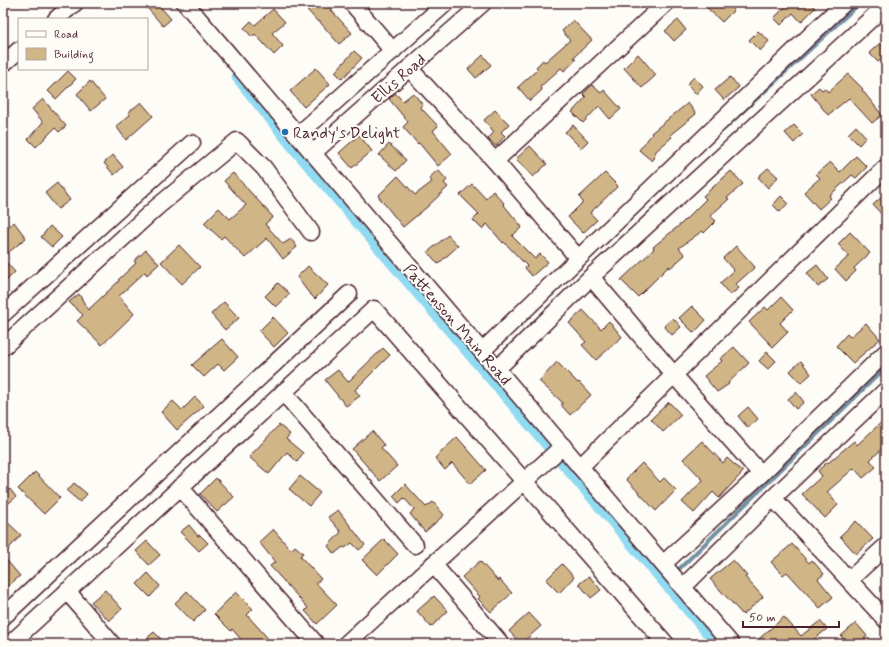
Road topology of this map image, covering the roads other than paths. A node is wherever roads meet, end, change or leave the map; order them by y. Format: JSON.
{"nodes":[{"id":1,"x":75,"y":3,"type":"edge"},
{"id":2,"x":185,"y":3,"type":"edge"},
{"id":3,"x":352,"y":3,"type":"edge"},
{"id":4,"x":446,"y":3,"type":"edge"},
{"id":5,"x":483,"y":3,"type":"edge"},
{"id":6,"x":666,"y":3,"type":"edge"},
{"id":7,"x":844,"y":3,"type":"edge"},
{"id":8,"x":883,"y":15,"type":"edge"},
{"id":9,"x":57,"y":18,"type":"edge"},
{"id":10,"x":18,"y":51,"type":"edge"},
{"id":11,"x":393,"y":51,"type":"junction"},
{"id":12,"x":3,"y":64,"type":"edge"},
{"id":13,"x":409,"y":68,"type":"junction"},
{"id":14,"x":298,"y":135,"type":"junction"},
{"id":15,"x":192,"y":143,"type":"dead end"},
{"id":16,"x":313,"y":153,"type":"junction"},
{"id":17,"x":495,"y":161,"type":"junction"},
{"id":18,"x":886,"y":167,"type":"edge"},
{"id":19,"x":103,"y":223,"type":"junction"},
{"id":20,"x":311,"y":232,"type":"dead end"},
{"id":21,"x":120,"y":241,"type":"junction"},
{"id":22,"x":578,"y":258,"type":"junction"},
{"id":23,"x":590,"y":278,"type":"junction"},
{"id":24,"x":349,"y":294,"type":"dead end"},
{"id":25,"x":3,"y":314,"type":"edge"},
{"id":26,"x":3,"y":347,"type":"edge"},
{"id":27,"x":482,"y":351,"type":"junction"},
{"id":28,"x":886,"y":352,"type":"edge"},
{"id":29,"x":497,"y":369,"type":"junction"},
{"id":30,"x":674,"y":375,"type":"junction"},
{"id":31,"x":886,"y":390,"type":"edge"},
{"id":32,"x":284,"y":392,"type":"junction"},
{"id":33,"x":560,"y":448,"type":"junction"},
{"id":34,"x":580,"y":467,"type":"junction"},
{"id":35,"x":761,"y":474,"type":"junction"},
{"id":36,"x":526,"y":479,"type":"junction"},
{"id":37,"x":180,"y":487,"type":"junction"},
{"id":38,"x":773,"y":498,"type":"junction"},
{"id":39,"x":415,"y":545,"type":"dead end"},
{"id":40,"x":886,"y":546,"type":"edge"},
{"id":41,"x":433,"y":564,"type":"junction"},
{"id":42,"x":666,"y":566,"type":"junction"},
{"id":43,"x":849,"y":580,"type":"junction"},
{"id":44,"x":681,"y":584,"type":"junction"},
{"id":45,"x":67,"y":591,"type":"junction"},
{"id":46,"x":3,"y":617,"type":"edge"},
{"id":47,"x":886,"y":620,"type":"edge"},
{"id":48,"x":661,"y":642,"type":"edge"},
{"id":49,"x":10,"y":644,"type":"edge"},
{"id":50,"x":112,"y":644,"type":"edge"},
{"id":51,"x":316,"y":644,"type":"edge"},
{"id":52,"x":346,"y":644,"type":"edge"},
{"id":53,"x":501,"y":644,"type":"edge"},
{"id":54,"x":732,"y":644,"type":"edge"}],
"edges":[{"from":1,"to":9,"type":"street"},
{"from":2,"to":14,"type":"street","name":"Pattenson Main Road"},
{"from":3,"to":11,"type":"street"},
{"from":4,"to":11,"type":"street"},
{"from":5,"to":13,"type":"street","name":"Ellis Road"},
{"from":6,"to":17,"type":"street"},
{"from":7,"to":22,"type":"street"},
{"from":8,"to":23,"type":"street"},
{"from":10,"to":12,"type":"street"},
{"from":11,"to":14,"type":"street"},
{"from":13,"to":16,"type":"street","name":"Ellis Road"},
{"from":13,"to":17,"type":"street"},
{"from":14,"to":16,"type":"street","name":"Pattenson Main Road"},
{"from":15,"to":19,"type":"street"},
{"from":16,"to":27,"type":"street","name":"Pattenson Main Road"},
{"from":17,"to":22,"type":"street"},
{"from":18,"to":30,"type":"street"},
{"from":19,"to":21,"type":"street"},
{"from":19,"to":25,"type":"street"},
{"from":20,"to":21,"type":"street"},
{"from":21,"to":26,"type":"street"},
{"from":22,"to":27,"type":"street"},
{"from":23,"to":29,"type":"street"},
{"from":23,"to":30,"type":"street"},
{"from":24,"to":46,"type":"street"},
{"from":27,"to":29,"type":"street","name":"Pattenson Main Road"},
{"from":28,"to":35,"type":"street"},
{"from":29,"to":33,"type":"street","name":"Pattenson Main Road"},
{"from":30,"to":34,"type":"street"},
{"from":30,"to":35,"type":"street"},
{"from":31,"to":38,"type":"street"},
{"from":32,"to":36,"type":"street"},
{"from":32,"to":37,"type":"street"},
{"from":32,"to":39,"type":"street"},
{"from":33,"to":34,"type":"street","name":"Pattenson Main Road"},
{"from":33,"to":36,"type":"street"},
{"from":34,"to":42,"type":"street","name":"Pattenson Main Road"},
{"from":35,"to":42,"type":"street"},
{"from":36,"to":41,"type":"street"},
{"from":36,"to":48,"type":"street"},
{"from":37,"to":45,"type":"street"},
{"from":37,"to":51,"type":"street"},
{"from":38,"to":43,"type":"street"},
{"from":38,"to":44,"type":"street"},
{"from":40,"to":43,"type":"street"},
{"from":41,"to":52,"type":"street"},
{"from":41,"to":53,"type":"street"},
{"from":42,"to":44,"type":"street","name":"Pattenson Main Road"},
{"from":43,"to":47,"type":"street"},
{"from":44,"to":54,"type":"street","name":"Pattenson Main Road"},
{"from":45,"to":49,"type":"street"},
{"from":45,"to":50,"type":"street"}]}
